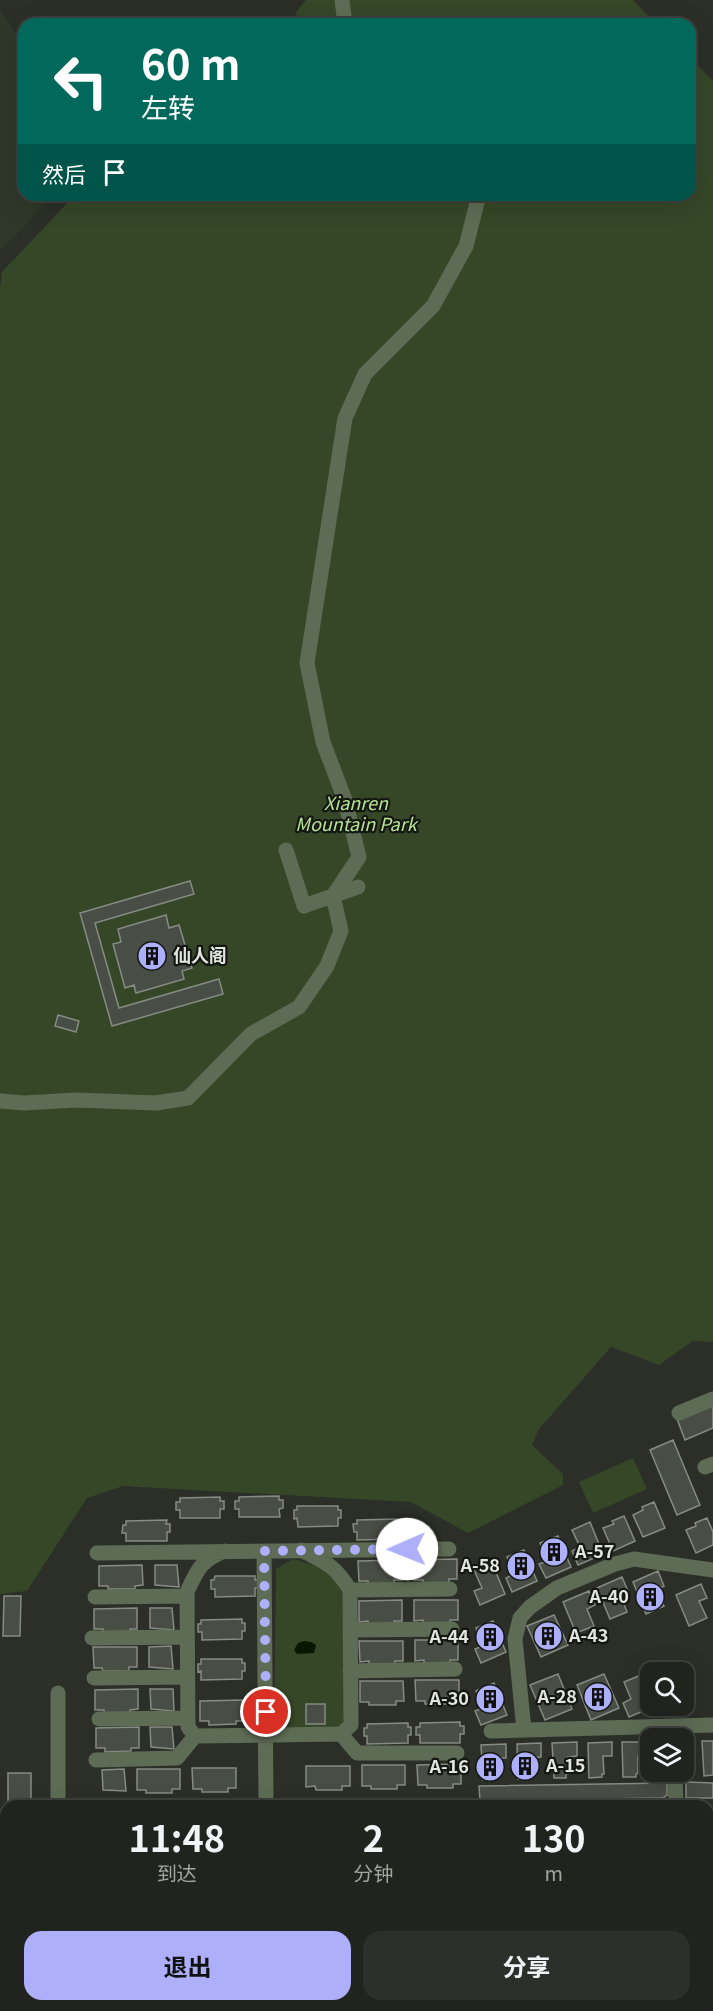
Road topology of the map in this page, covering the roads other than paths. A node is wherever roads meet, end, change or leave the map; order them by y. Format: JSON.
{"nodes":[{"id":1,"x":342,"y":0,"type":"edge"},
{"id":2,"x":344,"y":18,"type":"edge"},
{"id":3,"x":477,"y":201,"type":"edge"},
{"id":4,"x":286,"y":850,"type":"dead end"},
{"id":5,"x":358,"y":887,"type":"dead end"},
{"id":6,"x":333,"y":896,"type":"junction"},
{"id":7,"x":0,"y":1101,"type":"edge"},
{"id":8,"x":713,"y":1399,"type":"edge"},
{"id":9,"x":679,"y":1413,"type":"dead end"},
{"id":10,"x":449,"y":1549,"type":"dead end"},
{"id":11,"x":301,"y":1550,"type":"junction"},
{"id":12,"x":225,"y":1551,"type":"junction"},
{"id":13,"x":264,"y":1551,"type":"junction"},
{"id":14,"x":97,"y":1553,"type":"dead end"},
{"id":15,"x":713,"y":1570,"type":"edge"},
{"id":16,"x":450,"y":1589,"type":"dead end"},
{"id":17,"x":350,"y":1590,"type":"junction"},
{"id":18,"x":186,"y":1596,"type":"junction"},
{"id":19,"x":95,"y":1597,"type":"dead end"},
{"id":20,"x":452,"y":1629,"type":"dead end"},
{"id":21,"x":350,"y":1630,"type":"junction"},
{"id":22,"x":187,"y":1637,"type":"junction"},
{"id":23,"x":92,"y":1638,"type":"dead end"},
{"id":24,"x":455,"y":1669,"type":"dead end"},
{"id":25,"x":350,"y":1671,"type":"junction"},
{"id":26,"x":187,"y":1677,"type":"junction"},
{"id":27,"x":94,"y":1678,"type":"dead end"},
{"id":28,"x":58,"y":1693,"type":"dead end"},
{"id":29,"x":187,"y":1718,"type":"junction"},
{"id":30,"x":99,"y":1719,"type":"dead end"},
{"id":31,"x":713,"y":1725,"type":"edge"},
{"id":32,"x":694,"y":1728,"type":"edge"},
{"id":33,"x":524,"y":1730,"type":"junction"},
{"id":34,"x":491,"y":1731,"type":"dead end"},
{"id":35,"x":640,"y":1732,"type":"edge"},
{"id":36,"x":341,"y":1734,"type":"junction"},
{"id":37,"x":266,"y":1735,"type":"junction"},
{"id":38,"x":195,"y":1736,"type":"junction"},
{"id":39,"x":457,"y":1753,"type":"dead end"},
{"id":40,"x":96,"y":1760,"type":"dead end"},
{"id":41,"x":675,"y":1782,"type":"edge"},
{"id":42,"x":58,"y":1800,"type":"edge"},
{"id":43,"x":266,"y":1800,"type":"edge"},
{"id":44,"x":676,"y":1800,"type":"edge"}],
"edges":[{"from":1,"to":2,"type":"street"},
{"from":3,"to":6,"type":"street"},
{"from":4,"to":6,"type":"street"},
{"from":5,"to":6,"type":"street"},
{"from":6,"to":7,"type":"street"},
{"from":8,"to":9,"type":"street"},
{"from":10,"to":11,"type":"street"},
{"from":11,"to":13,"type":"street"},
{"from":11,"to":17,"type":"street"},
{"from":12,"to":13,"type":"street"},
{"from":12,"to":14,"type":"street"},
{"from":12,"to":18,"type":"street"},
{"from":13,"to":37,"type":"street"},
{"from":15,"to":33,"type":"street"},
{"from":16,"to":17,"type":"street"},
{"from":17,"to":21,"type":"street"},
{"from":18,"to":19,"type":"street"},
{"from":18,"to":22,"type":"street"},
{"from":20,"to":21,"type":"street"},
{"from":21,"to":25,"type":"street"},
{"from":22,"to":23,"type":"street"},
{"from":22,"to":26,"type":"street"},
{"from":24,"to":25,"type":"street"},
{"from":25,"to":36,"type":"street"},
{"from":26,"to":27,"type":"street"},
{"from":26,"to":29,"type":"street"},
{"from":28,"to":42,"type":"street"},
{"from":29,"to":30,"type":"street"},
{"from":29,"to":38,"type":"street"},
{"from":31,"to":32,"type":"street"},
{"from":33,"to":34,"type":"street"},
{"from":33,"to":35,"type":"street"},
{"from":36,"to":37,"type":"street"},
{"from":36,"to":39,"type":"street"},
{"from":37,"to":38,"type":"street"},
{"from":37,"to":43,"type":"street"},
{"from":38,"to":40,"type":"street"},
{"from":41,"to":44,"type":"street"}]}
